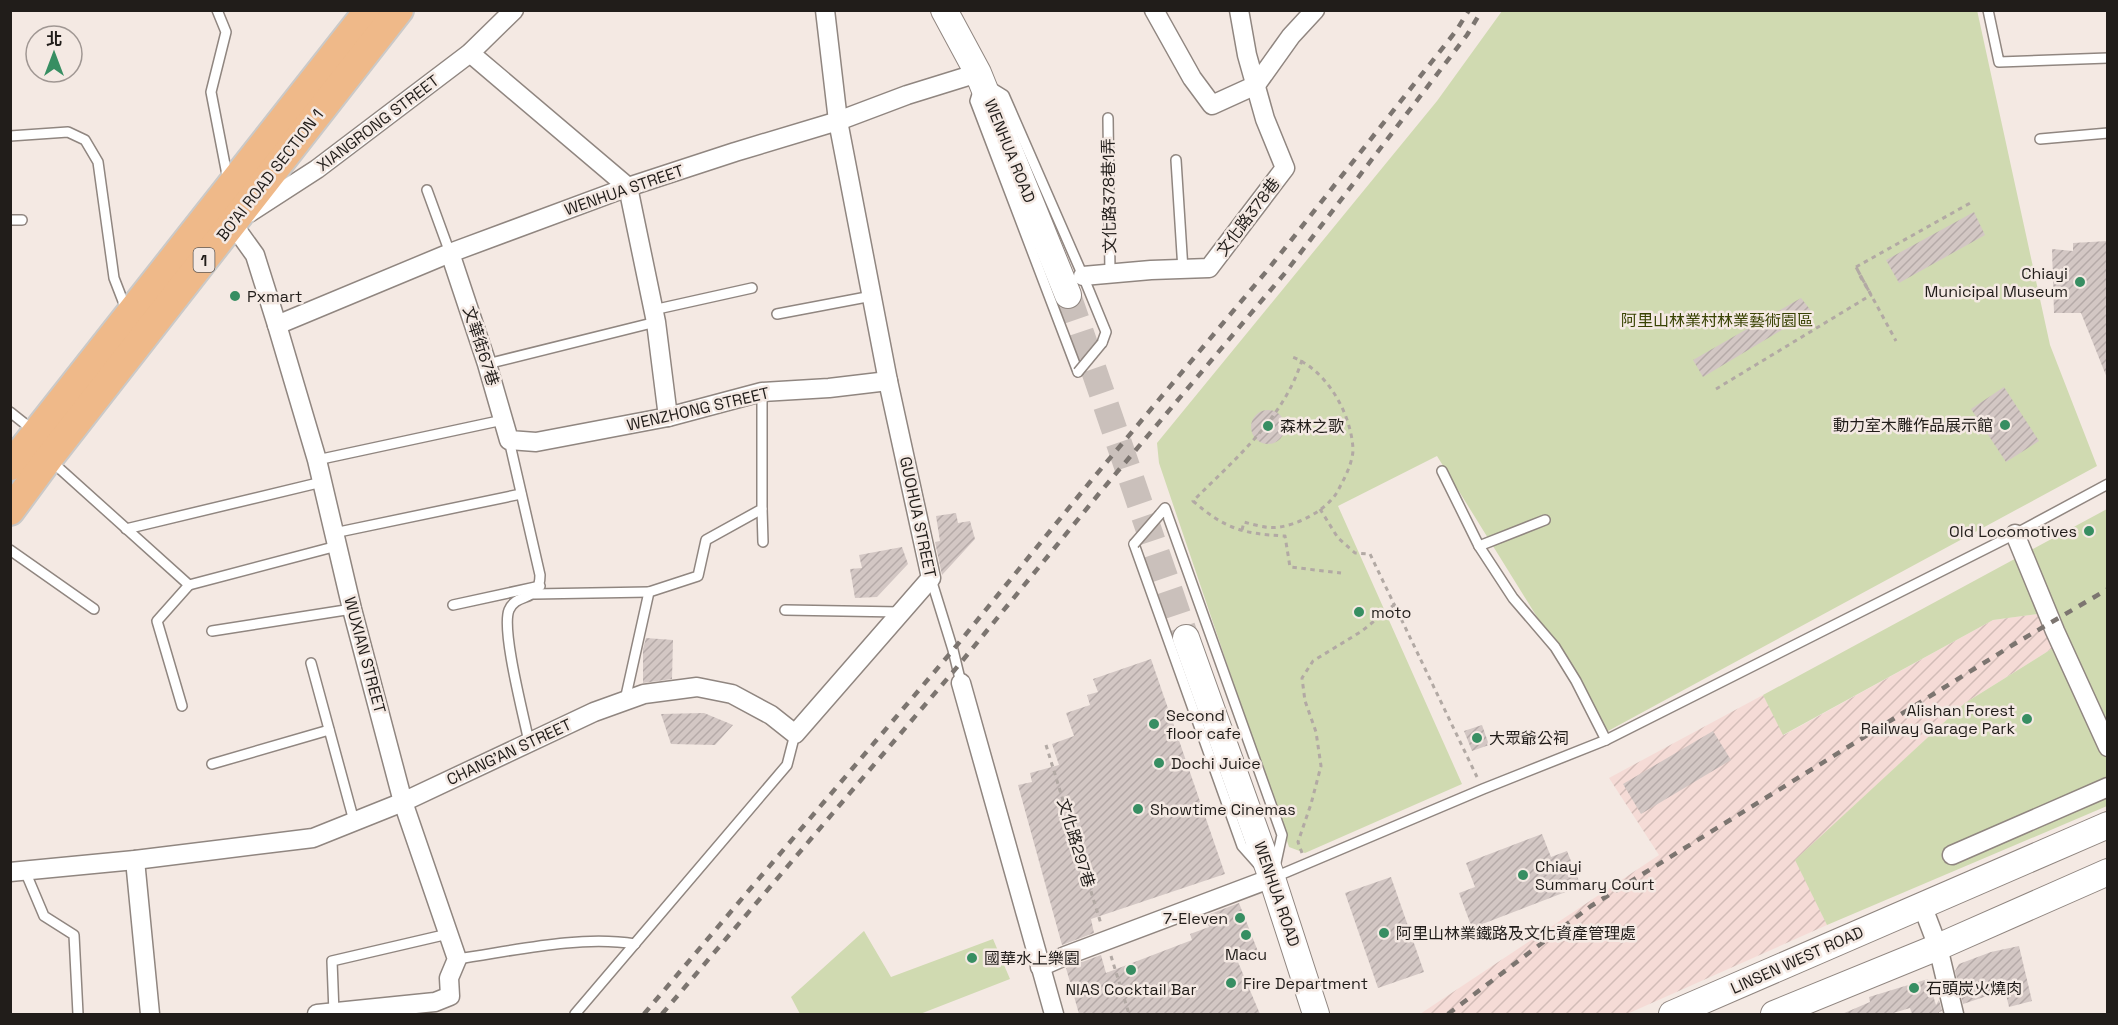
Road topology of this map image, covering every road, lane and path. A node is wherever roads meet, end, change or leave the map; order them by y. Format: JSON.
{"nodes":[{"id":1,"x":217,"y":10,"type":"edge"},
{"id":2,"x":369,"y":10,"type":"edge"},
{"id":3,"x":399,"y":10,"type":"edge"},
{"id":4,"x":514,"y":10,"type":"edge"},
{"id":5,"x":825,"y":10,"type":"edge"},
{"id":6,"x":944,"y":10,"type":"edge"},
{"id":7,"x":1154,"y":10,"type":"edge"},
{"id":8,"x":1239,"y":10,"type":"edge"},
{"id":9,"x":1315,"y":10,"type":"edge"},
{"id":10,"x":1988,"y":10,"type":"edge"},
{"id":11,"x":470,"y":53,"type":"junction"},
{"id":12,"x":2108,"y":58,"type":"edge"},
{"id":13,"x":980,"y":77,"type":"junction"},
{"id":14,"x":1256,"y":85,"type":"junction"},
{"id":15,"x":1108,"y":118,"type":"dead end"},
{"id":16,"x":838,"y":121,"type":"junction"},
{"id":17,"x":2108,"y":134,"type":"edge"},
{"id":18,"x":10,"y":136,"type":"edge"},
{"id":19,"x":2040,"y":139,"type":"dead end"},
{"id":20,"x":1176,"y":160,"type":"dead end"},
{"id":21,"x":229,"y":186,"type":"junction"},
{"id":22,"x":628,"y":187,"type":"junction"},
{"id":23,"x":427,"y":190,"type":"dead end"},
{"id":24,"x":1972,"y":202,"type":"dead end"},
{"id":25,"x":10,"y":220,"type":"edge"},
{"id":26,"x":21,"y":220,"type":"dead end"},
{"id":27,"x":232,"y":223,"type":"junction"},
{"id":28,"x":450,"y":253,"type":"junction"},
{"id":29,"x":1856,"y":267,"type":"junction"},
{"id":30,"x":1183,"y":270,"type":"junction"},
{"id":31,"x":1110,"y":273,"type":"junction"},
{"id":32,"x":1083,"y":276,"type":"junction"},
{"id":33,"x":1860,"y":276,"type":"junction"},
{"id":34,"x":752,"y":288,"type":"dead end"},
{"id":35,"x":1068,"y":295,"type":"tunnel mouth"},
{"id":36,"x":1871,"y":295,"type":"junction"},
{"id":37,"x":872,"y":297,"type":"junction"},
{"id":38,"x":777,"y":314,"type":"dead end"},
{"id":39,"x":654,"y":316,"type":"junction"},
{"id":40,"x":129,"y":317,"type":"junction"},
{"id":41,"x":277,"y":325,"type":"junction"},
{"id":42,"x":1896,"y":341,"type":"dead end"},
{"id":43,"x":1289,"y":356,"type":"dead end"},
{"id":44,"x":1302,"y":360,"type":"junction"},
{"id":45,"x":487,"y":364,"type":"junction"},
{"id":46,"x":888,"y":381,"type":"junction"},
{"id":47,"x":1716,"y":389,"type":"dead end"},
{"id":48,"x":762,"y":392,"type":"junction"},
{"id":49,"x":10,"y":412,"type":"edge"},
{"id":50,"x":668,"y":417,"type":"junction"},
{"id":51,"x":503,"y":420,"type":"junction"},
{"id":52,"x":36,"y":433,"type":"junction"},
{"id":53,"x":509,"y":440,"type":"junction"},
{"id":54,"x":49,"y":458,"type":"junction"},
{"id":55,"x":317,"y":460,"type":"junction"},
{"id":56,"x":10,"y":466,"type":"edge"},
{"id":57,"x":1442,"y":471,"type":"dead end"},
{"id":58,"x":322,"y":482,"type":"junction"},
{"id":59,"x":2108,"y":484,"type":"edge"},
{"id":60,"x":521,"y":494,"type":"junction"},
{"id":61,"x":762,"y":509,"type":"junction"},
{"id":62,"x":1320,"y":509,"type":"junction"},
{"id":63,"x":10,"y":511,"type":"edge"},
{"id":64,"x":1545,"y":520,"type":"dead end"},
{"id":65,"x":126,"y":529,"type":"junction"},
{"id":66,"x":1242,"y":530,"type":"junction"},
{"id":67,"x":2015,"y":534,"type":"junction"},
{"id":68,"x":336,"y":539,"type":"junction"},
{"id":69,"x":763,"y":542,"type":"dead end"},
{"id":70,"x":1479,"y":546,"type":"junction"},
{"id":71,"x":10,"y":550,"type":"edge"},
{"id":72,"x":1341,"y":573,"type":"dead end"},
{"id":73,"x":931,"y":578,"type":"junction"},
{"id":74,"x":189,"y":585,"type":"junction"},
{"id":75,"x":537,"y":590,"type":"junction"},
{"id":76,"x":649,"y":592,"type":"junction"},
{"id":77,"x":1395,"y":604,"type":"junction"},
{"id":78,"x":453,"y":605,"type":"dead end"},
{"id":79,"x":94,"y":609,"type":"dead end"},
{"id":80,"x":352,"y":609,"type":"junction"},
{"id":81,"x":785,"y":610,"type":"dead end"},
{"id":82,"x":901,"y":612,"type":"junction"},
{"id":83,"x":212,"y":631,"type":"dead end"},
{"id":84,"x":1186,"y":638,"type":"tunnel mouth"},
{"id":85,"x":311,"y":663,"type":"dead end"},
{"id":86,"x":961,"y":683,"type":"joint"},
{"id":87,"x":625,"y":700,"type":"junction"},
{"id":88,"x":182,"y":706,"type":"dead end"},
{"id":89,"x":329,"y":730,"type":"junction"},
{"id":90,"x":795,"y":734,"type":"junction"},
{"id":91,"x":1606,"y":740,"type":"junction"},
{"id":92,"x":529,"y":742,"type":"junction"},
{"id":93,"x":1046,"y":745,"type":"dead end"},
{"id":94,"x":2108,"y":747,"type":"edge"},
{"id":95,"x":212,"y":764,"type":"dead end"},
{"id":96,"x":2108,"y":787,"type":"edge"},
{"id":97,"x":1483,"y":789,"type":"junction"},
{"id":98,"x":403,"y":802,"type":"junction"},
{"id":99,"x":354,"y":821,"type":"junction"},
{"id":100,"x":2108,"y":825,"type":"edge"},
{"id":101,"x":1952,"y":855,"type":"dead end"},
{"id":102,"x":135,"y":860,"type":"junction"},
{"id":103,"x":1306,"y":866,"type":"junction"},
{"id":104,"x":18,"y":872,"type":"edge"},
{"id":105,"x":2108,"y":872,"type":"edge"},
{"id":106,"x":1272,"y":878,"type":"junction"},
{"id":107,"x":1922,"y":905,"type":"junction"},
{"id":108,"x":448,"y":934,"type":"junction"},
{"id":109,"x":1107,"y":940,"type":"junction"},
{"id":110,"x":635,"y":944,"type":"junction"},
{"id":111,"x":1938,"y":947,"type":"junction"},
{"id":112,"x":457,"y":959,"type":"junction"},
{"id":113,"x":1040,"y":967,"type":"junction"},
{"id":114,"x":78,"y":1014,"type":"edge"},
{"id":115,"x":150,"y":1014,"type":"edge"},
{"id":116,"x":325,"y":1014,"type":"edge"},
{"id":117,"x":575,"y":1014,"type":"edge"},
{"id":118,"x":1054,"y":1014,"type":"edge"},
{"id":119,"x":1129,"y":1014,"type":"edge"},
{"id":120,"x":1316,"y":1014,"type":"edge"},
{"id":121,"x":1672,"y":1014,"type":"edge"},
{"id":122,"x":1774,"y":1014,"type":"edge"},
{"id":123,"x":1953,"y":1014,"type":"edge"}],
"edges":[{"from":1,"to":21,"type":"lane"},
{"from":2,"to":21,"type":"main road","name":"BO'AI ROAD SECTION 1","number":"1"},
{"from":3,"to":27,"type":"main road","name":"BO'AI ROAD SECTION 1","number":"1"},
{"from":4,"to":11,"type":"street","name":"XIANGRONG STREET"},
{"from":5,"to":16,"type":"street","name":"GUOHUA STREET"},
{"from":6,"to":13,"type":"main road","name":"WENHUA ROAD"},
{"from":7,"to":14,"type":"street"},
{"from":8,"to":14,"type":"street","name":"文化路378巷"},
{"from":9,"to":14,"type":"street"},
{"from":10,"to":12,"type":"lane"},
{"from":11,"to":22,"type":"street"},
{"from":11,"to":27,"type":"street","name":"XIANGRONG STREET"},
{"from":13,"to":16,"type":"street","name":"WENHUA STREET"},
{"from":13,"to":32,"type":"lane"},
{"from":13,"to":32,"type":"lane","bridge":true},
{"from":13,"to":35,"type":"main road","name":"WENHUA ROAD"},
{"from":14,"to":30,"type":"street","name":"文化路378巷"},
{"from":15,"to":31,"type":"lane","name":"文化路378巷1弄"},
{"from":16,"to":22,"type":"street","name":"WENHUA STREET"},
{"from":16,"to":37,"type":"street","name":"GUOHUA STREET"},
{"from":17,"to":19,"type":"lane"},
{"from":18,"to":40,"type":"lane"},
{"from":20,"to":30,"type":"lane"},
{"from":21,"to":27,"type":"street"},
{"from":21,"to":40,"type":"main road","name":"BO'AI ROAD SECTION 1","number":"1"},
{"from":22,"to":28,"type":"street","name":"WENHUA STREET"},
{"from":22,"to":39,"type":"street"},
{"from":23,"to":28,"type":"lane"},
{"from":24,"to":29,"type":"path"},
{"from":25,"to":26,"type":"lane"},
{"from":27,"to":41,"type":"street","name":"WUXIAN STREET"},
{"from":27,"to":54,"type":"main road","name":"BO'AI ROAD SECTION 1","number":"1"},
{"from":28,"to":41,"type":"street","name":"WENHUA STREET"},
{"from":28,"to":45,"type":"street","name":"文華街67巷"},
{"from":29,"to":33,"type":"path"},
{"from":29,"to":36,"type":"path"},
{"from":30,"to":31,"type":"street","name":"文化路378巷"},
{"from":31,"to":32,"type":"street","name":"文化路378巷"},
{"from":33,"to":36,"type":"path"},
{"from":33,"to":42,"type":"path"},
{"from":34,"to":39,"type":"lane"},
{"from":36,"to":47,"type":"path"},
{"from":37,"to":38,"type":"lane"},
{"from":37,"to":46,"type":"street","name":"GUOHUA STREET"},
{"from":39,"to":45,"type":"lane"},
{"from":39,"to":50,"type":"street"},
{"from":40,"to":52,"type":"main road","name":"BO'AI ROAD SECTION 1","number":"1"},
{"from":41,"to":55,"type":"street","name":"WUXIAN STREET"},
{"from":43,"to":44,"type":"path"},
{"from":44,"to":62,"type":"path"},
{"from":44,"to":66,"type":"path"},
{"from":45,"to":51,"type":"street","name":"文華街67巷"},
{"from":46,"to":48,"type":"street","name":"WENZHONG STREET"},
{"from":46,"to":73,"type":"street","name":"GUOHUA STREET"},
{"from":48,"to":50,"type":"street","name":"WENZHONG STREET"},
{"from":48,"to":61,"type":"lane"},
{"from":49,"to":52,"type":"lane"},
{"from":50,"to":53,"type":"street","name":"WENZHONG STREET"},
{"from":51,"to":53,"type":"street","name":"文華街67巷"},
{"from":51,"to":55,"type":"lane"},
{"from":52,"to":56,"type":"main road","name":"BO'AI ROAD SECTION 1","number":"1"},
{"from":53,"to":60,"type":"lane"},
{"from":54,"to":63,"type":"main road","name":"BO'AI ROAD SECTION 1","number":"1"},
{"from":54,"to":65,"type":"lane"},
{"from":55,"to":58,"type":"street","name":"WUXIAN STREET"},
{"from":57,"to":70,"type":"lane"},
{"from":58,"to":65,"type":"lane"},
{"from":58,"to":68,"type":"street","name":"WUXIAN STREET"},
{"from":59,"to":67,"type":"lane"},
{"from":60,"to":68,"type":"lane"},
{"from":60,"to":75,"type":"lane"},
{"from":61,"to":69,"type":"lane"},
{"from":61,"to":76,"type":"lane"},
{"from":62,"to":66,"type":"path"},
{"from":62,"to":77,"type":"path"},
{"from":64,"to":70,"type":"lane"},
{"from":65,"to":74,"type":"lane"},
{"from":66,"to":72,"type":"path"},
{"from":67,"to":91,"type":"lane"},
{"from":67,"to":94,"type":"street"},
{"from":68,"to":74,"type":"lane"},
{"from":68,"to":80,"type":"street","name":"WUXIAN STREET"},
{"from":70,"to":91,"type":"lane"},
{"from":71,"to":79,"type":"lane"},
{"from":73,"to":82,"type":"street"},
{"from":73,"to":86,"type":"lane","name":"GUOHUA STREET"},
{"from":74,"to":88,"type":"lane"},
{"from":75,"to":76,"type":"lane"},
{"from":75,"to":78,"type":"lane"},
{"from":75,"to":92,"type":"lane"},
{"from":76,"to":87,"type":"lane"},
{"from":77,"to":97,"type":"path"},
{"from":77,"to":103,"type":"path"},
{"from":80,"to":83,"type":"lane"},
{"from":80,"to":98,"type":"street","name":"WUXIAN STREET"},
{"from":81,"to":82,"type":"lane"},
{"from":82,"to":90,"type":"street"},
{"from":84,"to":106,"type":"main road","name":"WENHUA ROAD"},
{"from":85,"to":89,"type":"lane"},
{"from":86,"to":113,"type":"street","name":"GUOHUA STREET"},
{"from":87,"to":90,"type":"street","name":"CHANG'AN STREET"},
{"from":87,"to":92,"type":"street","name":"CHANG'AN STREET"},
{"from":89,"to":95,"type":"lane"},
{"from":89,"to":99,"type":"lane"},
{"from":90,"to":110,"type":"lane"},
{"from":91,"to":97,"type":"lane"},
{"from":92,"to":98,"type":"street","name":"CHANG'AN STREET"},
{"from":93,"to":109,"type":"path","name":"文化路297巷"},
{"from":96,"to":101,"type":"street"},
{"from":97,"to":103,"type":"lane"},
{"from":98,"to":99,"type":"street","name":"CHANG'AN STREET"},
{"from":98,"to":108,"type":"street","name":"WUXIAN STREET"},
{"from":99,"to":102,"type":"street","name":"CHANG'AN STREET"},
{"from":100,"to":107,"type":"main road","name":"LINSEN WEST ROAD"},
{"from":102,"to":104,"type":"street","name":"CHANG'AN STREET"},
{"from":102,"to":115,"type":"street"},
{"from":103,"to":106,"type":"lane"},
{"from":104,"to":114,"type":"lane"},
{"from":105,"to":111,"type":"main road"},
{"from":106,"to":106,"type":"lane","bridge":true},
{"from":106,"to":109,"type":"street"},
{"from":106,"to":120,"type":"main road","name":"WENHUA ROAD"},
{"from":107,"to":111,"type":"street"},
{"from":107,"to":121,"type":"main road","name":"LINSEN WEST ROAD"},
{"from":108,"to":112,"type":"street","name":"WUXIAN STREET"},
{"from":108,"to":116,"type":"lane"},
{"from":109,"to":113,"type":"street"},
{"from":109,"to":119,"type":"path","name":"文化路297巷"},
{"from":110,"to":112,"type":"lane"},
{"from":110,"to":117,"type":"lane"},
{"from":111,"to":122,"type":"main road"},
{"from":111,"to":123,"type":"street"},
{"from":112,"to":116,"type":"street"},
{"from":113,"to":118,"type":"street","name":"GUOHUA STREET"}]}
